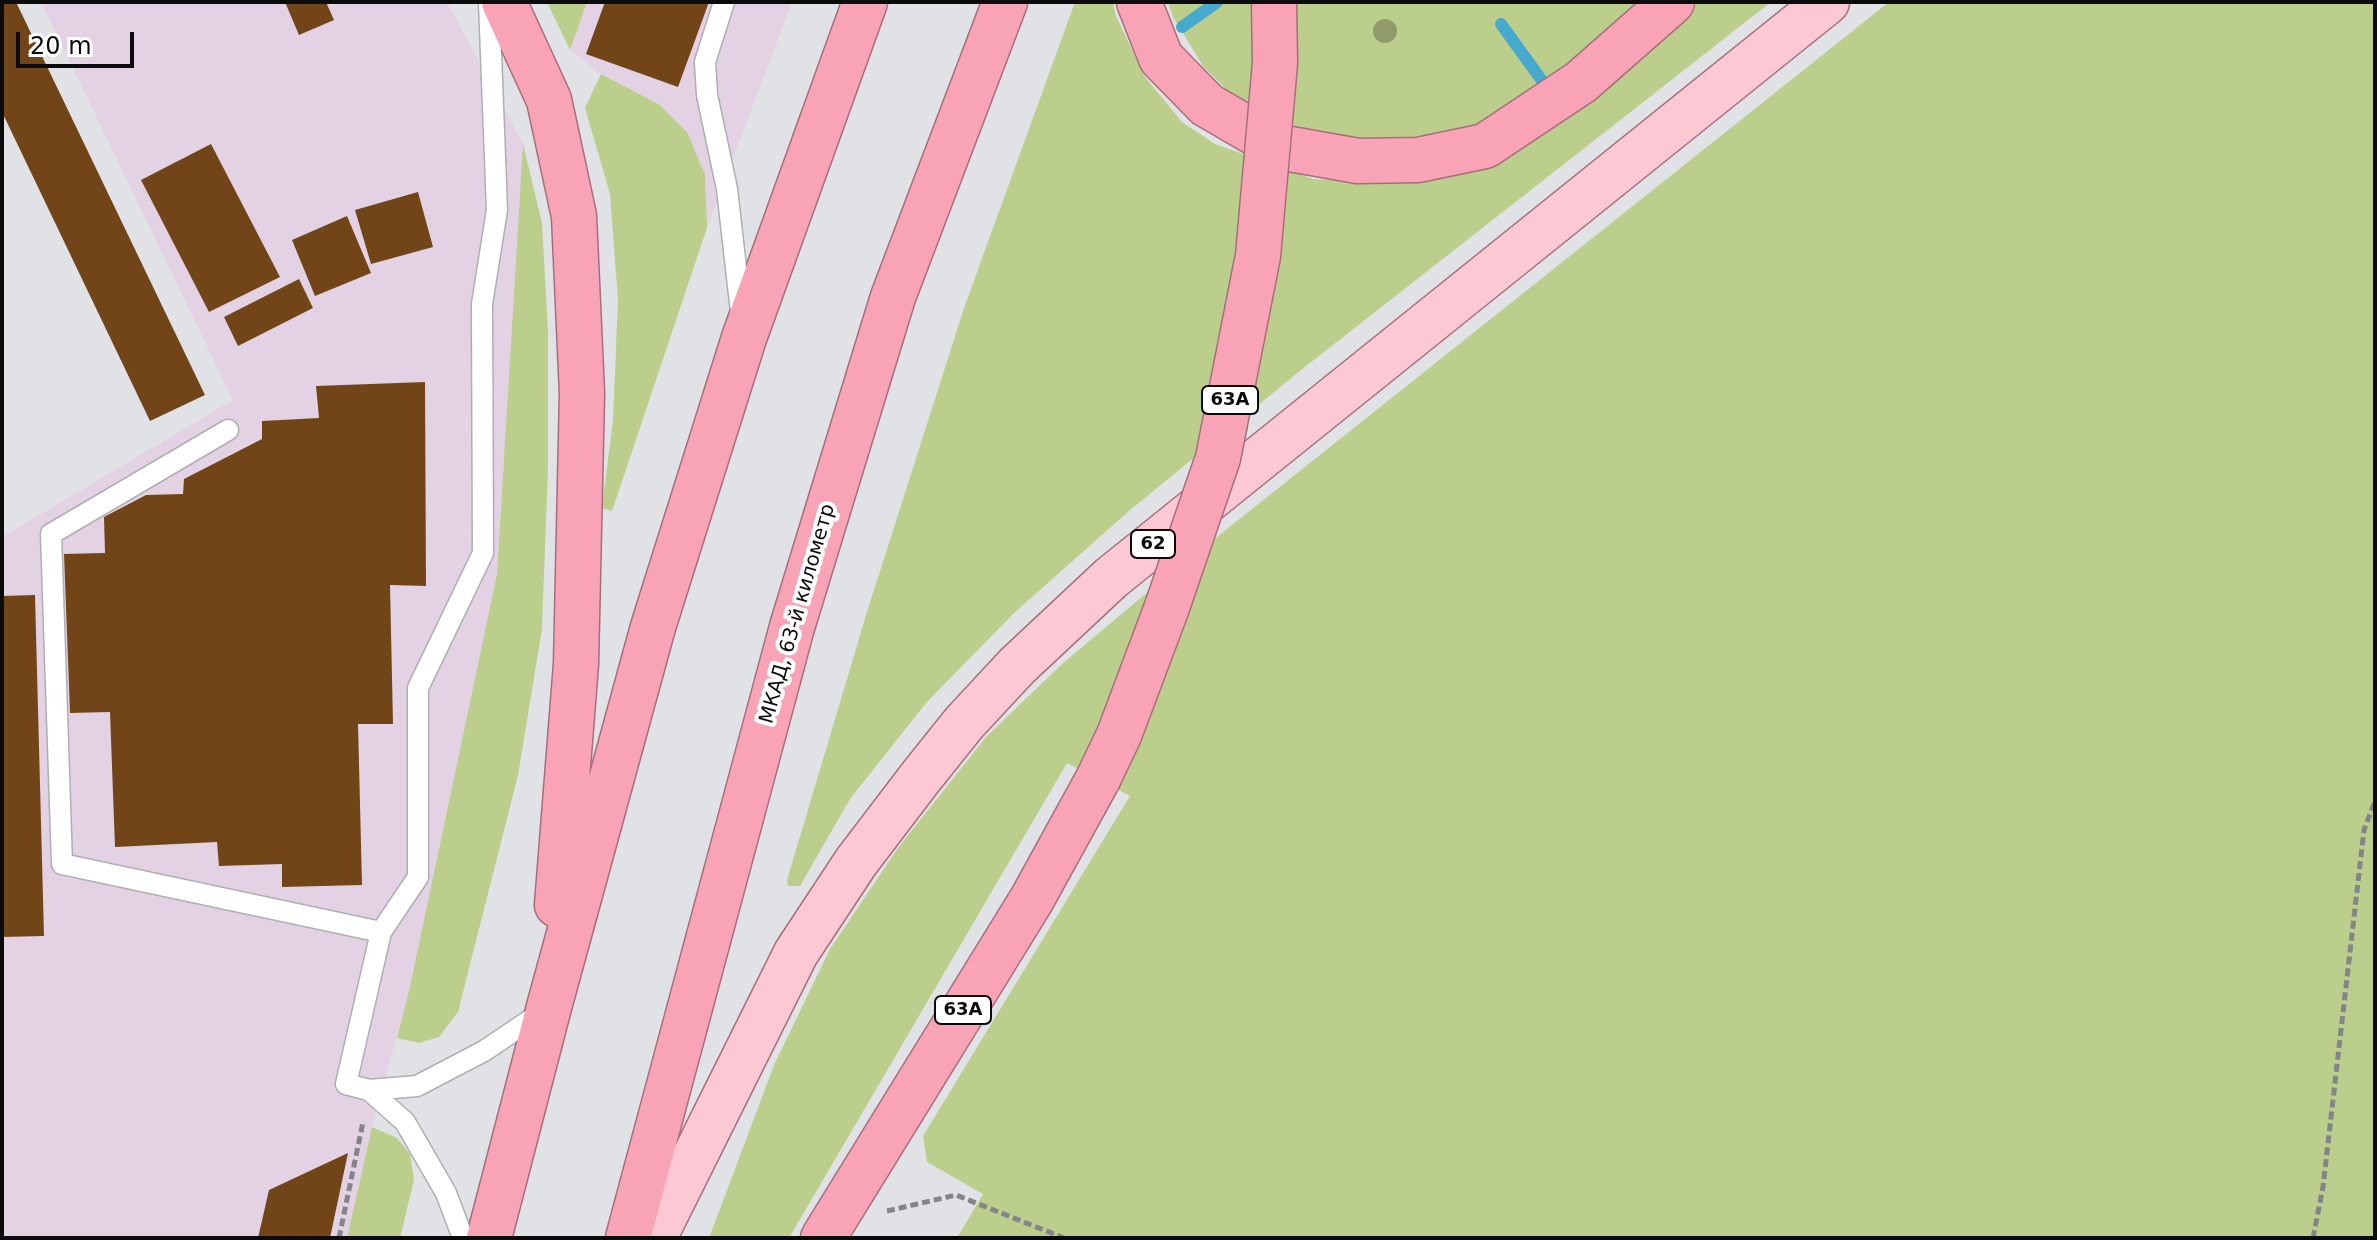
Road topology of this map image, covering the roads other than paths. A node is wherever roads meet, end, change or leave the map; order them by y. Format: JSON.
{"nodes":[{"id":1,"x":489,"y":2,"type":"edge"},
{"id":2,"x":504,"y":2,"type":"edge"},
{"id":3,"x":724,"y":2,"type":"edge"},
{"id":4,"x":865,"y":2,"type":"edge"},
{"id":5,"x":1005,"y":2,"type":"edge"},
{"id":6,"x":1139,"y":2,"type":"edge"},
{"id":7,"x":1274,"y":2,"type":"edge"},
{"id":8,"x":1672,"y":2,"type":"edge"},
{"id":9,"x":1827,"y":2,"type":"edge"},
{"id":10,"x":744,"y":338,"type":"junction"},
{"id":11,"x":228,"y":430,"type":"dead end"},
{"id":12,"x":381,"y":932,"type":"junction"},
{"id":13,"x":549,"y":1007,"type":"junction"},
{"id":14,"x":369,"y":1090,"type":"junction"},
{"id":15,"x":827,"y":1232,"type":"edge"},
{"id":16,"x":463,"y":1238,"type":"edge"},
{"id":17,"x":489,"y":1238,"type":"edge"},
{"id":18,"x":628,"y":1238,"type":"edge"},
{"id":19,"x":654,"y":1238,"type":"edge"}],
"edges":[{"from":1,"to":12,"type":"lane"},
{"from":2,"to":13,"type":"highway"},
{"from":3,"to":10,"type":"lane"},
{"from":4,"to":10,"type":"highway"},
{"from":5,"to":18,"type":"highway","name":"МКАД, 63-й километр"},
{"from":6,"to":8,"type":"highway"},
{"from":7,"to":15,"type":"highway","number":"63A","bridge":true},
{"from":9,"to":19,"type":"main road","number":"62"},
{"from":10,"to":13,"type":"highway"},
{"from":11,"to":12,"type":"lane"},
{"from":12,"to":14,"type":"lane"},
{"from":13,"to":14,"type":"lane"},
{"from":13,"to":17,"type":"highway"},
{"from":14,"to":16,"type":"lane"}]}
